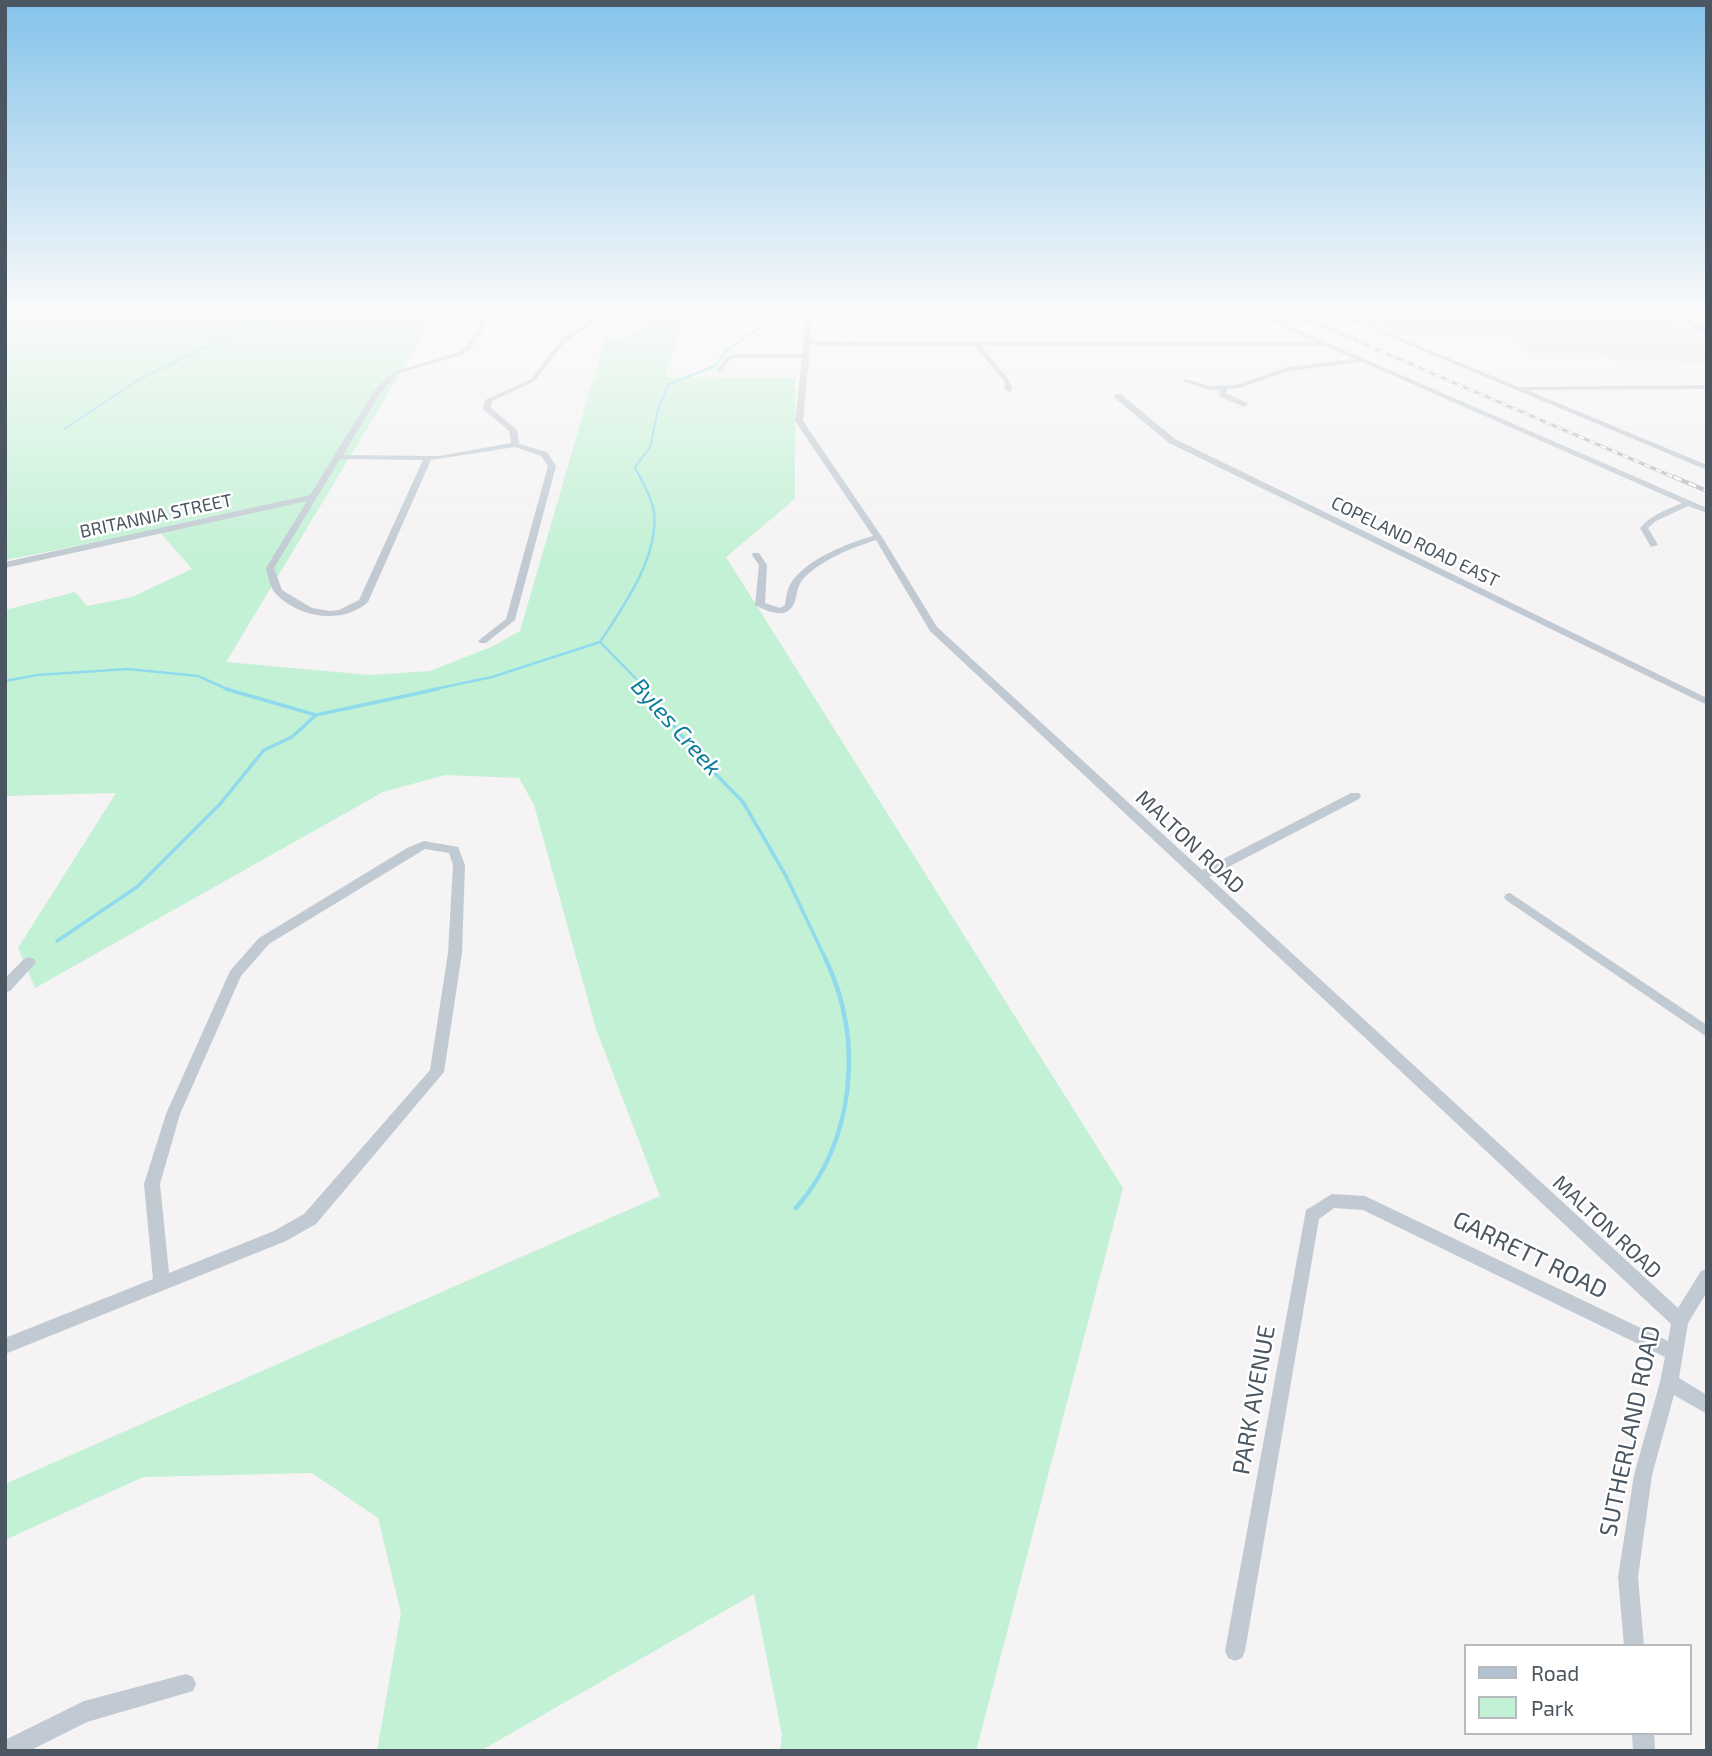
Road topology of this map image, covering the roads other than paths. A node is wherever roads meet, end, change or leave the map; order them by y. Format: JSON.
{"nodes":[{"id":1,"x":376,"y":395,"type":"edge"},
{"id":2,"x":500,"y":395,"type":"edge"},
{"id":3,"x":802,"y":395,"type":"edge"},
{"id":4,"x":1224,"y":395,"type":"edge"},
{"id":5,"x":1442,"y":395,"type":"edge"},
{"id":6,"x":1533,"y":395,"type":"edge"},
{"id":7,"x":1118,"y":396,"type":"dead end"},
{"id":8,"x":1244,"y":405,"type":"dead end"},
{"id":9,"x":515,"y":444,"type":"junction"},
{"id":10,"x":338,"y":457,"type":"junction"},
{"id":11,"x":428,"y":458,"type":"junction"},
{"id":12,"x":1707,"y":468,"type":"edge"},
{"id":13,"x":314,"y":497,"type":"junction"},
{"id":14,"x":1688,"y":503,"type":"junction"},
{"id":15,"x":1707,"y":511,"type":"edge"},
{"id":16,"x":878,"y":537,"type":"junction"},
{"id":17,"x":1654,"y":545,"type":"dead end"},
{"id":18,"x":756,"y":555,"type":"dead end"},
{"id":19,"x":5,"y":565,"type":"edge"},
{"id":20,"x":483,"y":641,"type":"dead end"},
{"id":21,"x":1707,"y":702,"type":"edge"},
{"id":22,"x":1356,"y":796,"type":"dead end"},
{"id":23,"x":1199,"y":877,"type":"junction"},
{"id":24,"x":1510,"y":897,"type":"dead end"},
{"id":25,"x":29,"y":962,"type":"dead end"},
{"id":26,"x":5,"y":987,"type":"edge"},
{"id":27,"x":1707,"y":1032,"type":"edge"},
{"id":28,"x":1365,"y":1203,"type":"joint"},
{"id":29,"x":1707,"y":1276,"type":"edge"},
{"id":30,"x":162,"y":1283,"type":"junction"},
{"id":31,"x":1680,"y":1321,"type":"junction"},
{"id":32,"x":5,"y":1346,"type":"edge"},
{"id":33,"x":1673,"y":1352,"type":"junction"},
{"id":34,"x":1669,"y":1382,"type":"junction"},
{"id":35,"x":1706,"y":1404,"type":"edge"},
{"id":36,"x":1634,"y":1644,"type":"edge"},
{"id":37,"x":1234,"y":1651,"type":"dead end"},
{"id":38,"x":186,"y":1684,"type":"dead end"},
{"id":39,"x":6,"y":1751,"type":"edge"}],
"edges":[{"from":1,"to":10,"type":"street"},
{"from":2,"to":9,"type":"street"},
{"from":3,"to":16,"type":"street","name":"MALTON ROAD"},
{"from":4,"to":8,"type":"street"},
{"from":5,"to":14,"type":"street"},
{"from":6,"to":12,"type":"street"},
{"from":7,"to":21,"type":"street","name":"COPELAND ROAD EAST"},
{"from":9,"to":11,"type":"street"},
{"from":9,"to":20,"type":"street"},
{"from":10,"to":11,"type":"street"},
{"from":10,"to":13,"type":"street"},
{"from":11,"to":13,"type":"street"},
{"from":13,"to":19,"type":"street","name":"BRITANNIA STREET"},
{"from":14,"to":15,"type":"street"},
{"from":14,"to":17,"type":"street"},
{"from":16,"to":18,"type":"street"},
{"from":16,"to":23,"type":"street","name":"MALTON ROAD"},
{"from":22,"to":23,"type":"street"},
{"from":23,"to":31,"type":"street","name":"MALTON ROAD"},
{"from":24,"to":27,"type":"street"},
{"from":25,"to":26,"type":"street"},
{"from":28,"to":33,"type":"street","name":"GARRETT ROAD"},
{"from":28,"to":37,"type":"street","name":"PARK AVENUE"},
{"from":29,"to":31,"type":"street","name":"SUTHERLAND ROAD"},
{"from":30,"to":30,"type":"street"},
{"from":30,"to":32,"type":"street"},
{"from":31,"to":33,"type":"street","name":"SUTHERLAND ROAD"},
{"from":33,"to":34,"type":"street","name":"SUTHERLAND ROAD"},
{"from":34,"to":35,"type":"street"},
{"from":34,"to":36,"type":"street","name":"SUTHERLAND ROAD"},
{"from":38,"to":39,"type":"street"}]}
